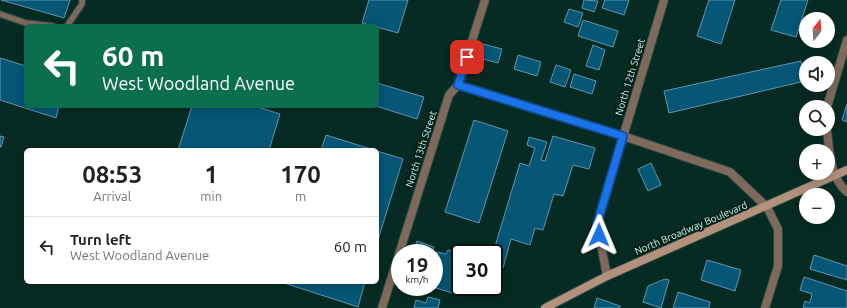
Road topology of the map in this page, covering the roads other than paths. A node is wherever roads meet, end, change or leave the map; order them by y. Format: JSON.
{"nodes":[{"id":1,"x":82,"y":0,"type":"edge"},
{"id":2,"x":484,"y":0,"type":"edge"},
{"id":3,"x":664,"y":0,"type":"edge"},
{"id":4,"x":0,"y":14,"type":"edge"},
{"id":5,"x":35,"y":24,"type":"edge"},
{"id":6,"x":68,"y":24,"type":"edge"},
{"id":7,"x":847,"y":40,"type":"edge"},
{"id":8,"x":458,"y":85,"type":"junction"},
{"id":9,"x":829,"y":100,"type":"edge"},
{"id":10,"x":623,"y":136,"type":"junction"},
{"id":11,"x":828,"y":136,"type":"edge"},
{"id":12,"x":847,"y":170,"type":"edge"},
{"id":13,"x":836,"y":175,"type":"junction"},
{"id":14,"x":847,"y":192,"type":"edge"},
{"id":15,"x":767,"y":207,"type":"junction"},
{"id":16,"x":607,"y":276,"type":"junction"},
{"id":17,"x":382,"y":308,"type":"edge"},
{"id":18,"x":545,"y":308,"type":"edge"},
{"id":19,"x":765,"y":308,"type":"edge"}],
"edges":[{"from":1,"to":6,"type":"lane"},
{"from":2,"to":8,"type":"street","name":"North 13th Street"},
{"from":3,"to":10,"type":"street","name":"North 12th Street"},
{"from":4,"to":5,"type":"lane"},
{"from":7,"to":9,"type":"street"},
{"from":8,"to":10,"type":"street"},
{"from":8,"to":17,"type":"street","name":"North 13th Street"},
{"from":10,"to":15,"type":"street"},
{"from":10,"to":16,"type":"street","name":"North 12th Street"},
{"from":11,"to":13,"type":"street"},
{"from":12,"to":13,"type":"main road","name":"North Broadway Boulevard"},
{"from":13,"to":14,"type":"street"},
{"from":13,"to":15,"type":"main road","name":"North Broadway Boulevard"},
{"from":15,"to":16,"type":"main road","name":"North Broadway Boulevard"},
{"from":15,"to":19,"type":"street"},
{"from":16,"to":18,"type":"main road","name":"North Broadway Boulevard"}]}
